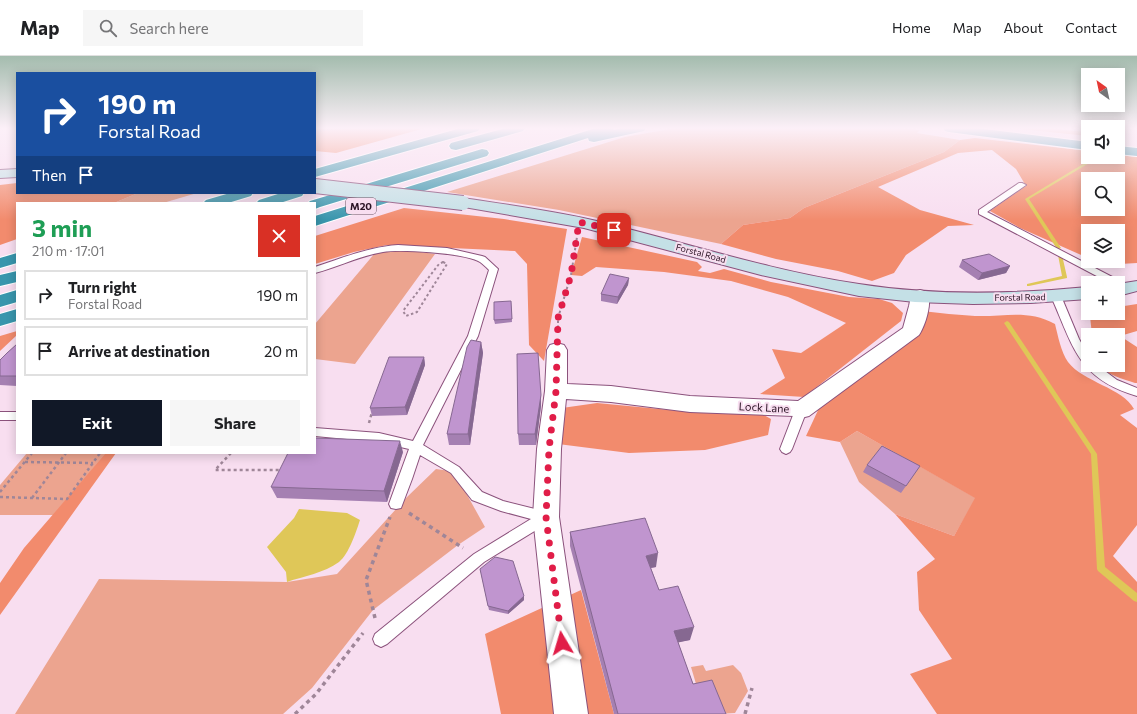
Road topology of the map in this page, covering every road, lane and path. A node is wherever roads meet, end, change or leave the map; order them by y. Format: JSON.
{"nodes":[{"id":1,"x":365,"y":159,"type":"edge"},
{"id":2,"x":447,"y":159,"type":"edge"},
{"id":3,"x":512,"y":159,"type":"edge"},
{"id":4,"x":523,"y":159,"type":"edge"},
{"id":5,"x":16,"y":173,"type":"edge"},
{"id":6,"x":316,"y":173,"type":"edge"},
{"id":7,"x":0,"y":174,"type":"edge"},
{"id":8,"x":353,"y":176,"type":"dead end"},
{"id":9,"x":1022,"y":184,"type":"dead end"},
{"id":10,"x":316,"y":187,"type":"edge"},
{"id":11,"x":316,"y":187,"type":"edge"},
{"id":12,"x":408,"y":192,"type":"junction"},
{"id":13,"x":242,"y":194,"type":"edge"},
{"id":14,"x":294,"y":194,"type":"edge"},
{"id":15,"x":214,"y":202,"type":"edge"},
{"id":16,"x":267,"y":202,"type":"edge"},
{"id":17,"x":316,"y":204,"type":"edge"},
{"id":18,"x":316,"y":221,"type":"edge"},
{"id":19,"x":579,"y":222,"type":"junction"},
{"id":20,"x":16,"y":258,"type":"edge"},
{"id":21,"x":0,"y":263,"type":"edge"},
{"id":22,"x":316,"y":270,"type":"edge"},
{"id":23,"x":16,"y":276,"type":"edge"},
{"id":24,"x":1104,"y":276,"type":"edge"},
{"id":25,"x":0,"y":281,"type":"edge"},
{"id":26,"x":1081,"y":294,"type":"edge"},
{"id":27,"x":16,"y":296,"type":"edge"},
{"id":28,"x":920,"y":296,"type":"junction"},
{"id":29,"x":1056,"y":296,"type":"junction"},
{"id":30,"x":0,"y":301,"type":"edge"},
{"id":31,"x":403,"y":311,"type":"joint"},
{"id":32,"x":16,"y":315,"type":"edge"},
{"id":33,"x":0,"y":320,"type":"edge"},
{"id":34,"x":557,"y":350,"type":"joint"},
{"id":35,"x":1081,"y":355,"type":"edge"},
{"id":36,"x":1099,"y":372,"type":"edge"},
{"id":37,"x":556,"y":391,"type":"junction"},
{"id":38,"x":1137,"y":392,"type":"edge"},
{"id":39,"x":375,"y":405,"type":"edge"},
{"id":40,"x":802,"y":410,"type":"junction"},
{"id":41,"x":0,"y":416,"type":"edge"},
{"id":42,"x":16,"y":416,"type":"edge"},
{"id":43,"x":316,"y":432,"type":"edge"},
{"id":44,"x":365,"y":434,"type":"junction"},
{"id":45,"x":416,"y":447,"type":"junction"},
{"id":46,"x":786,"y":448,"type":"dead end"},
{"id":47,"x":31,"y":454,"type":"edge"},
{"id":48,"x":65,"y":454,"type":"edge"},
{"id":49,"x":99,"y":454,"type":"edge"},
{"id":50,"x":230,"y":454,"type":"edge"},
{"id":51,"x":25,"y":462,"type":"junction"},
{"id":52,"x":59,"y":462,"type":"junction"},
{"id":53,"x":93,"y":463,"type":"junction"},
{"id":54,"x":283,"y":470,"type":"edge"},
{"id":55,"x":0,"y":492,"type":"edge"},
{"id":56,"x":0,"y":497,"type":"edge"},
{"id":57,"x":32,"y":498,"type":"junction"},
{"id":58,"x":396,"y":504,"type":"junction"},
{"id":59,"x":546,"y":517,"type":"junction"},
{"id":60,"x":458,"y":544,"type":"dead end"},
{"id":61,"x":371,"y":623,"type":"dead end"},
{"id":62,"x":366,"y":629,"type":"dead end"},
{"id":63,"x":381,"y":639,"type":"dead end"},
{"id":64,"x":752,"y":688,"type":"dead end"},
{"id":65,"x":295,"y":714,"type":"edge"},
{"id":66,"x":571,"y":714,"type":"edge"},
{"id":67,"x":746,"y":714,"type":"edge"}],
"edges":[{"from":1,"to":6,"type":"highway"},
{"from":2,"to":17,"type":"highway","number":"M20"},
{"from":3,"to":12,"type":"highway","number":"M20"},
{"from":4,"to":12,"type":"highway","number":"M20"},
{"from":5,"to":7,"type":"street"},
{"from":8,"to":10,"type":"highway"},
{"from":9,"to":24,"type":"lane"},
{"from":11,"to":19,"type":"street","name":"Forstal Road","bridge":true},
{"from":12,"to":18,"type":"highway","number":"M20"},
{"from":13,"to":15,"type":"highway"},
{"from":14,"to":16,"type":"highway"},
{"from":19,"to":28,"type":"street","name":"Forstal Road"},
{"from":19,"to":34,"type":"path"},
{"from":20,"to":21,"type":"highway"},
{"from":22,"to":45,"type":"lane"},
{"from":23,"to":25,"type":"highway"},
{"from":26,"to":29,"type":"street","name":"Forstal Road"},
{"from":27,"to":30,"type":"highway"},
{"from":28,"to":29,"type":"street","name":"Forstal Road"},
{"from":28,"to":40,"type":"street","name":"Lock Lane"},
{"from":29,"to":35,"type":"lane"},
{"from":31,"to":31,"type":"path"},
{"from":32,"to":33,"type":"highway"},
{"from":34,"to":37,"type":"street"},
{"from":36,"to":38,"type":"lane"},
{"from":37,"to":40,"type":"street","name":"Lock Lane"},
{"from":37,"to":59,"type":"street"},
{"from":39,"to":44,"type":"path"},
{"from":40,"to":46,"type":"lane"},
{"from":41,"to":42,"type":"lane"},
{"from":43,"to":44,"type":"lane"},
{"from":44,"to":45,"type":"lane"},
{"from":45,"to":58,"type":"lane"},
{"from":45,"to":59,"type":"lane"},
{"from":47,"to":51,"type":"path"},
{"from":48,"to":52,"type":"path"},
{"from":49,"to":53,"type":"path"},
{"from":50,"to":54,"type":"path"},
{"from":51,"to":52,"type":"path"},
{"from":51,"to":55,"type":"path"},
{"from":52,"to":53,"type":"path"},
{"from":52,"to":57,"type":"path"},
{"from":53,"to":57,"type":"path"},
{"from":56,"to":57,"type":"path"},
{"from":58,"to":60,"type":"path"},
{"from":58,"to":61,"type":"path"},
{"from":59,"to":63,"type":"lane"},
{"from":59,"to":66,"type":"street"},
{"from":62,"to":65,"type":"path"},
{"from":64,"to":67,"type":"path"}]}
